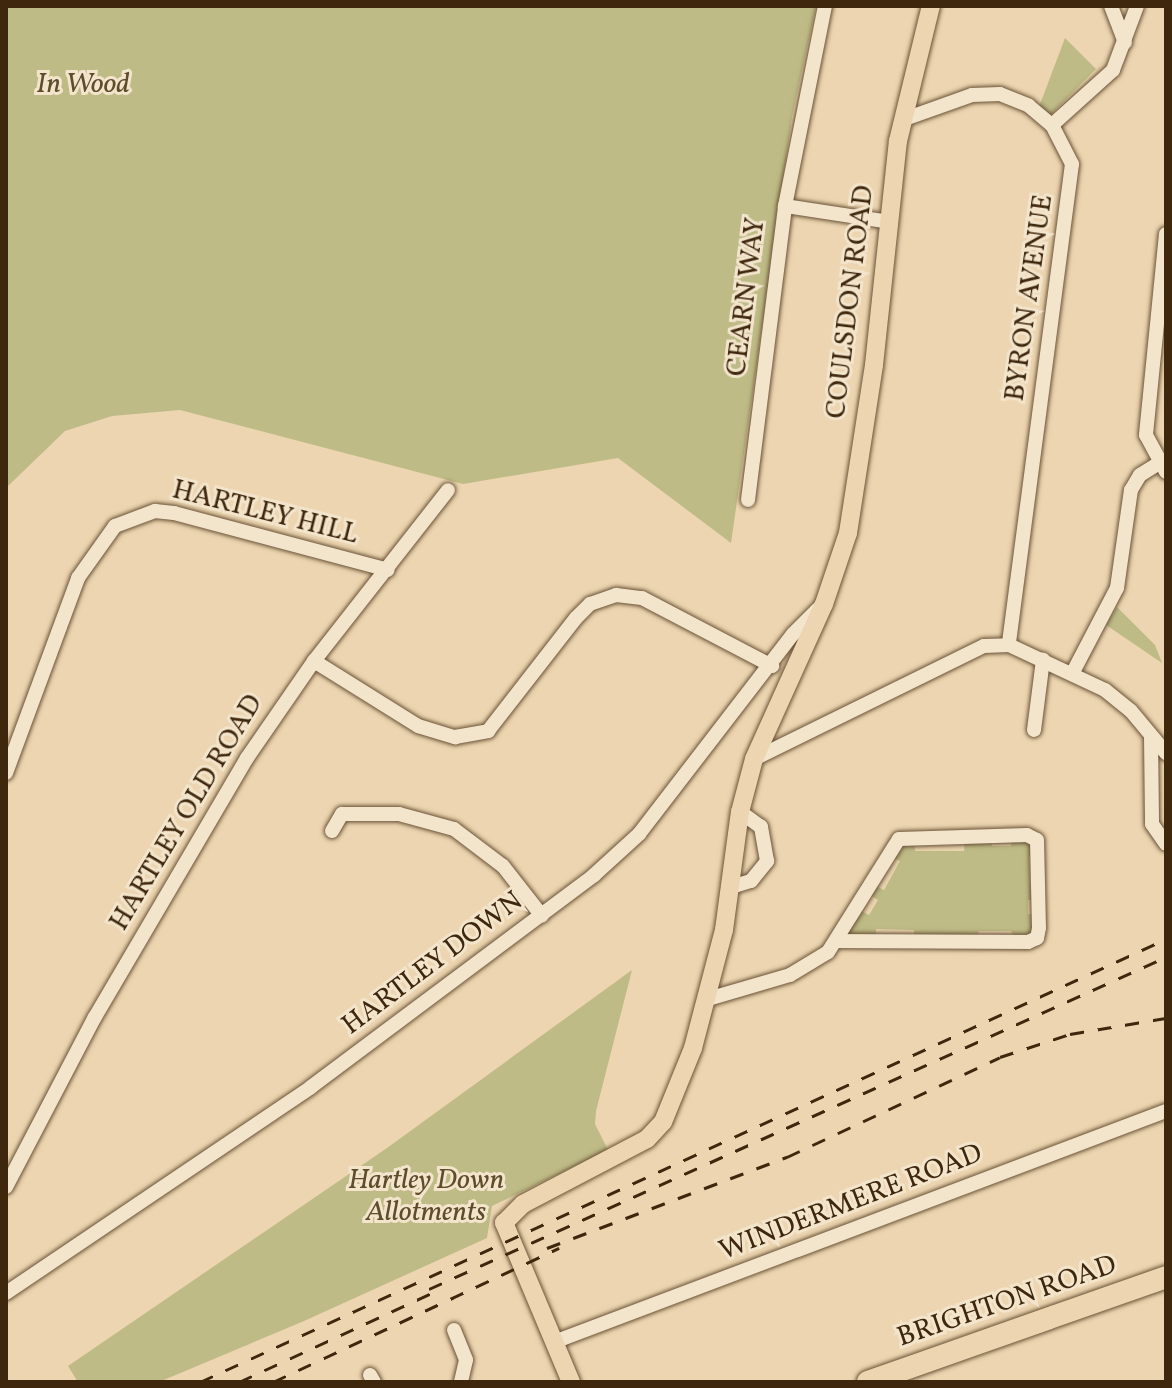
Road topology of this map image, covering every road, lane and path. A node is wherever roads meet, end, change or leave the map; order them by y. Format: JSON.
{"nodes":[{"id":1,"x":825,"y":6,"type":"edge"},
{"id":2,"x":931,"y":6,"type":"edge"},
{"id":3,"x":1111,"y":6,"type":"edge"},
{"id":4,"x":1137,"y":6,"type":"edge"},
{"id":5,"x":1125,"y":45,"type":"junction"},
{"id":6,"x":902,"y":120,"type":"junction"},
{"id":7,"x":1052,"y":125,"type":"junction"},
{"id":8,"x":785,"y":206,"type":"junction"},
{"id":9,"x":889,"y":222,"type":"junction"},
{"id":10,"x":1166,"y":234,"type":"edge"},
{"id":11,"x":1162,"y":468,"type":"edge"},
{"id":12,"x":448,"y":490,"type":"dead end"},
{"id":13,"x":748,"y":500,"type":"dead end"},
{"id":14,"x":388,"y":570,"type":"junction"},
{"id":15,"x":824,"y":604,"type":"junction"},
{"id":16,"x":1009,"y":645,"type":"junction"},
{"id":17,"x":1043,"y":660,"type":"junction"},
{"id":18,"x":314,"y":661,"type":"junction"},
{"id":19,"x":772,"y":666,"type":"junction"},
{"id":20,"x":1072,"y":674,"type":"junction"},
{"id":21,"x":1029,"y":722,"type":"dead end"},
{"id":22,"x":1151,"y":737,"type":"junction"},
{"id":23,"x":1166,"y":753,"type":"edge"},
{"id":24,"x":754,"y":759,"type":"junction"},
{"id":25,"x":6,"y":773,"type":"edge"},
{"id":26,"x":740,"y":812,"type":"junction"},
{"id":27,"x":332,"y":831,"type":"dead end"},
{"id":28,"x":1166,"y":844,"type":"edge"},
{"id":29,"x":731,"y":887,"type":"junction"},
{"id":30,"x":542,"y":916,"type":"junction"},
{"id":31,"x":837,"y":941,"type":"junction"},
{"id":32,"x":708,"y":999,"type":"junction"},
{"id":33,"x":1166,"y":1111,"type":"edge"},
{"id":34,"x":6,"y":1187,"type":"edge"},
{"id":35,"x":1166,"y":1277,"type":"edge"},
{"id":36,"x":6,"y":1293,"type":"edge"},
{"id":37,"x":454,"y":1330,"type":"dead end"},
{"id":38,"x":554,"y":1342,"type":"junction"},
{"id":39,"x":458,"y":1381,"type":"edge"},
{"id":40,"x":571,"y":1382,"type":"edge"},
{"id":41,"x":868,"y":1382,"type":"edge"}],
"edges":[{"from":1,"to":8,"type":"street"},
{"from":2,"to":6,"type":"main road","name":"COULSDON ROAD"},
{"from":3,"to":5,"type":"street"},
{"from":4,"to":5,"type":"street"},
{"from":5,"to":7,"type":"street"},
{"from":6,"to":7,"type":"street","name":"BYRON AVENUE"},
{"from":6,"to":9,"type":"main road","name":"COULSDON ROAD"},
{"from":7,"to":16,"type":"street","name":"BYRON AVENUE"},
{"from":8,"to":9,"type":"street","name":"CEARN WAY"},
{"from":8,"to":13,"type":"street","name":"CEARN WAY"},
{"from":9,"to":15,"type":"main road","name":"COULSDON ROAD"},
{"from":10,"to":11,"type":"street"},
{"from":11,"to":20,"type":"street"},
{"from":12,"to":14,"type":"street","name":"HARTLEY OLD ROAD"},
{"from":14,"to":18,"type":"street","name":"HARTLEY OLD ROAD"},
{"from":14,"to":25,"type":"street","name":"HARTLEY HILL"},
{"from":15,"to":19,"type":"street","name":"HARTLEY DOWN"},
{"from":15,"to":24,"type":"main road","name":"COULSDON ROAD"},
{"from":16,"to":17,"type":"street"},
{"from":16,"to":24,"type":"street"},
{"from":17,"to":20,"type":"street"},
{"from":17,"to":21,"type":"street"},
{"from":18,"to":19,"type":"street"},
{"from":18,"to":34,"type":"street","name":"HARTLEY OLD ROAD"},
{"from":19,"to":30,"type":"street","name":"HARTLEY DOWN"},
{"from":20,"to":22,"type":"street"},
{"from":22,"to":23,"type":"street"},
{"from":22,"to":28,"type":"street"},
{"from":24,"to":26,"type":"main road","name":"COULSDON ROAD"},
{"from":26,"to":29,"type":"main road","name":"COULSDON ROAD"},
{"from":26,"to":29,"type":"street"},
{"from":27,"to":30,"type":"street"},
{"from":29,"to":32,"type":"main road","name":"COULSDON ROAD"},
{"from":30,"to":36,"type":"street","name":"HARTLEY DOWN"},
{"from":31,"to":31,"type":"street"},
{"from":31,"to":32,"type":"street"},
{"from":32,"to":38,"type":"main road","name":"COULSDON ROAD"},
{"from":33,"to":38,"type":"street","name":"WINDERMERE ROAD"},
{"from":35,"to":41,"type":"highway","name":"BRIGHTON ROAD"},
{"from":37,"to":39,"type":"street"},
{"from":38,"to":40,"type":"main road"}]}
